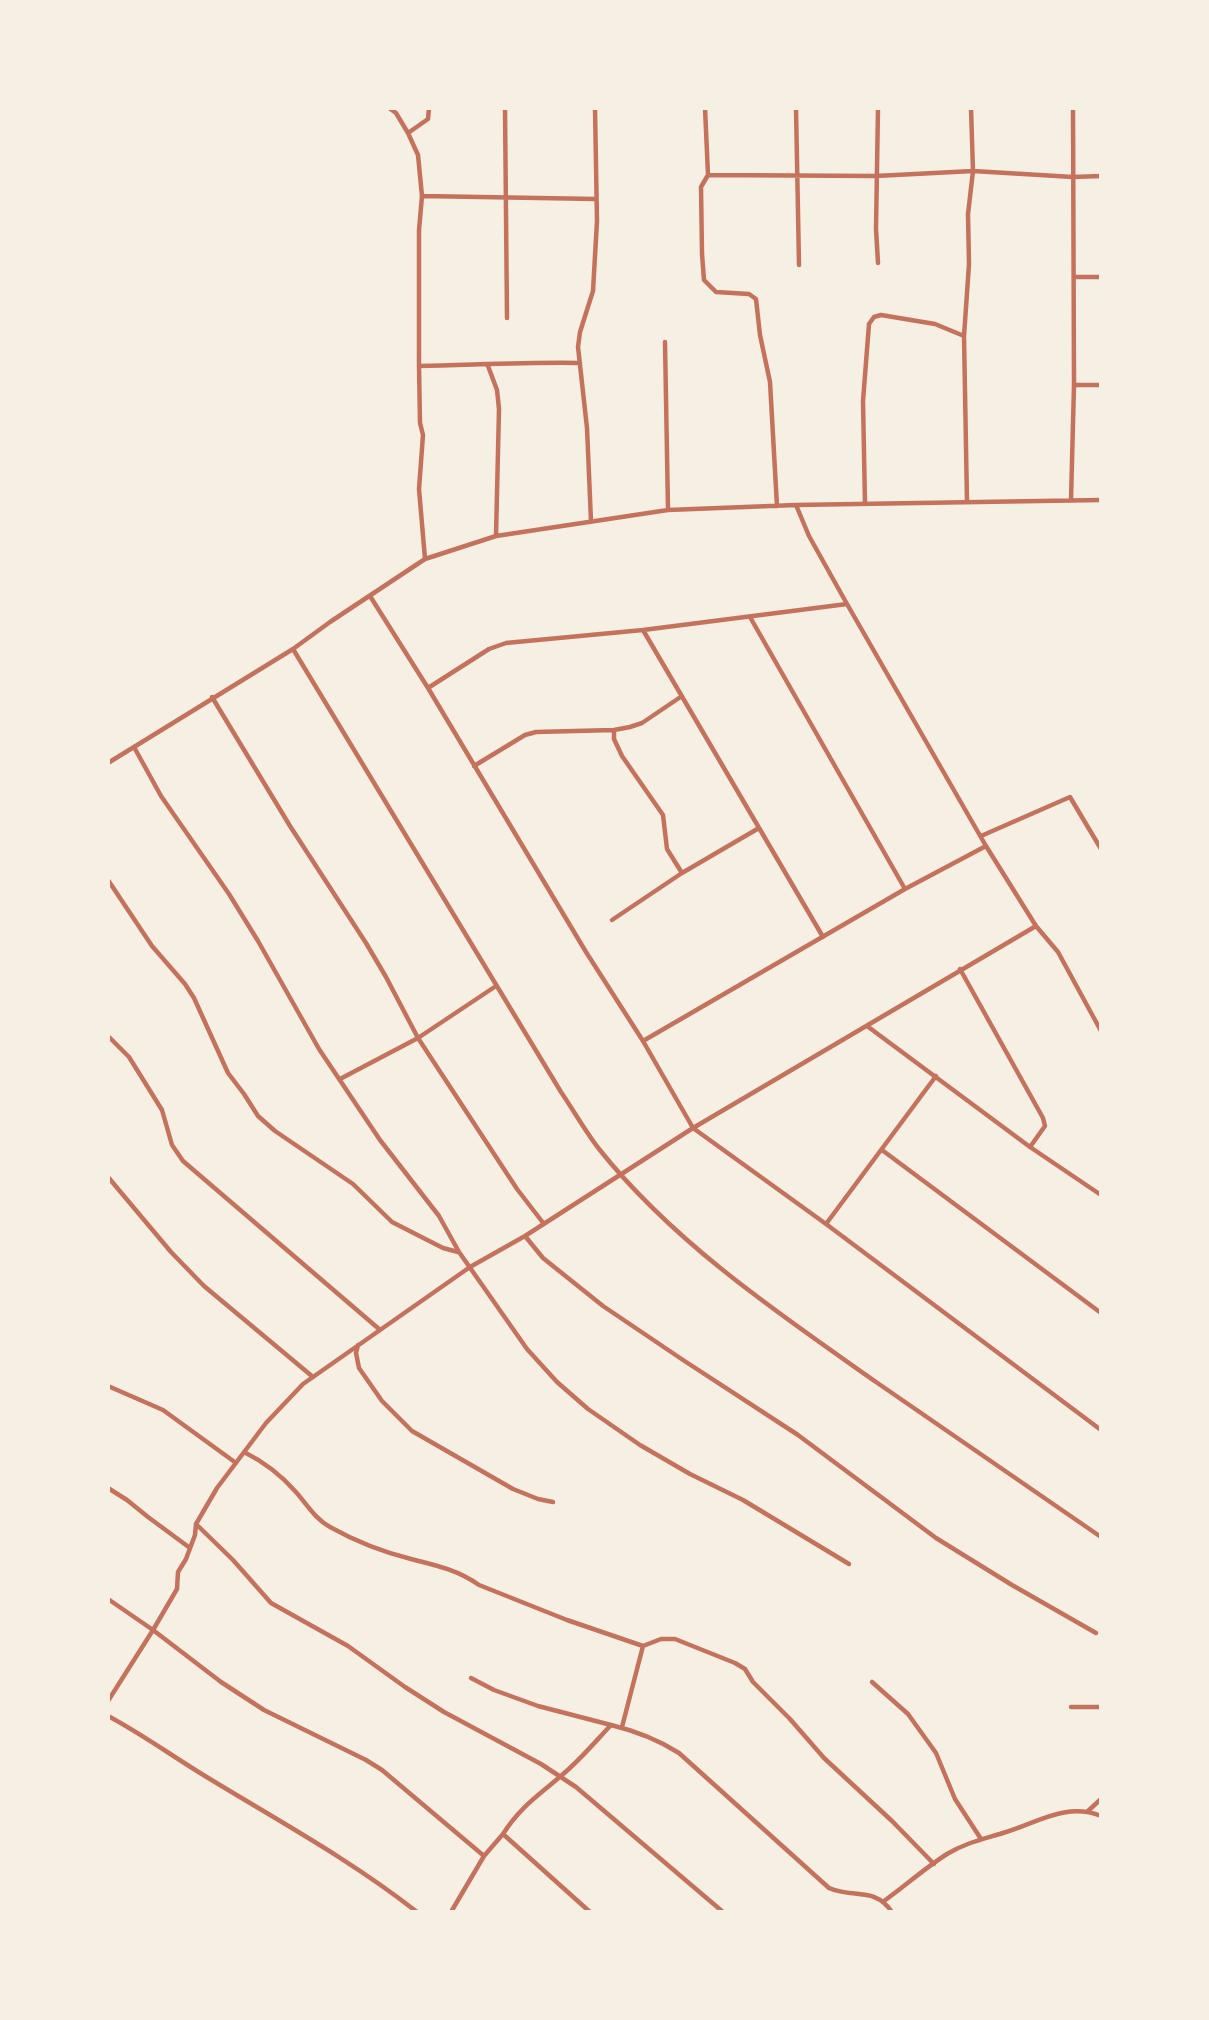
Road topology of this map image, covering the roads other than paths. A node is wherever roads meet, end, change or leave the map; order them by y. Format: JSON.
{"nodes":[{"id":1,"x":389,"y":108,"type":"edge"},
{"id":2,"x":429,"y":108,"type":"edge"},
{"id":3,"x":506,"y":108,"type":"edge"},
{"id":4,"x":595,"y":108,"type":"edge"},
{"id":5,"x":705,"y":108,"type":"edge"},
{"id":6,"x":796,"y":108,"type":"edge"},
{"id":7,"x":878,"y":108,"type":"edge"},
{"id":8,"x":971,"y":108,"type":"edge"},
{"id":9,"x":1073,"y":108,"type":"edge"},
{"id":10,"x":408,"y":133,"type":"junction"},
{"id":11,"x":973,"y":171,"type":"junction"},
{"id":12,"x":708,"y":175,"type":"junction"},
{"id":13,"x":796,"y":175,"type":"junction"},
{"id":14,"x":876,"y":176,"type":"junction"},
{"id":15,"x":1073,"y":177,"type":"junction"},
{"id":16,"x":1101,"y":177,"type":"edge"},
{"id":17,"x":422,"y":196,"type":"junction"},
{"id":18,"x":506,"y":199,"type":"junction"},
{"id":19,"x":596,"y":199,"type":"junction"},
{"id":20,"x":878,"y":263,"type":"dead end"},
{"id":21,"x":799,"y":265,"type":"dead end"},
{"id":22,"x":1074,"y":277,"type":"junction"},
{"id":23,"x":1101,"y":277,"type":"edge"},
{"id":24,"x":507,"y":318,"type":"dead end"},
{"id":25,"x":964,"y":336,"type":"junction"},
{"id":26,"x":665,"y":342,"type":"dead end"},
{"id":27,"x":579,"y":363,"type":"junction"},
{"id":28,"x":419,"y":366,"type":"junction"},
{"id":29,"x":488,"y":366,"type":"junction"},
{"id":30,"x":1074,"y":385,"type":"junction"},
{"id":31,"x":1101,"y":385,"type":"edge"},
{"id":32,"x":1071,"y":500,"type":"junction"},
{"id":33,"x":1101,"y":500,"type":"edge"},
{"id":34,"x":967,"y":502,"type":"junction"},
{"id":35,"x":865,"y":504,"type":"junction"},
{"id":36,"x":796,"y":505,"type":"junction"},
{"id":37,"x":777,"y":506,"type":"junction"},
{"id":38,"x":668,"y":510,"type":"junction"},
{"id":39,"x":591,"y":521,"type":"junction"},
{"id":40,"x":496,"y":536,"type":"junction"},
{"id":41,"x":425,"y":559,"type":"junction"},
{"id":42,"x":370,"y":596,"type":"junction"},
{"id":43,"x":847,"y":604,"type":"junction"},
{"id":44,"x":750,"y":617,"type":"junction"},
{"id":45,"x":643,"y":630,"type":"junction"},
{"id":46,"x":293,"y":649,"type":"junction"},
{"id":47,"x":428,"y":688,"type":"junction"},
{"id":48,"x":682,"y":696,"type":"junction"},
{"id":49,"x":212,"y":698,"type":"junction"},
{"id":50,"x":614,"y":730,"type":"junction"},
{"id":51,"x":134,"y":747,"type":"junction"},
{"id":52,"x":108,"y":763,"type":"edge"},
{"id":53,"x":474,"y":766,"type":"junction"},
{"id":54,"x":759,"y":828,"type":"junction"},
{"id":55,"x":981,"y":836,"type":"junction"},
{"id":56,"x":986,"y":846,"type":"junction"},
{"id":57,"x":1101,"y":849,"type":"edge"},
{"id":58,"x":682,"y":873,"type":"junction"},
{"id":59,"x":108,"y":880,"type":"edge"},
{"id":60,"x":905,"y":889,"type":"junction"},
{"id":61,"x":612,"y":920,"type":"dead end"},
{"id":62,"x":1036,"y":926,"type":"junction"},
{"id":63,"x":823,"y":937,"type":"junction"},
{"id":64,"x":960,"y":969,"type":"junction"},
{"id":65,"x":496,"y":986,"type":"junction"},
{"id":66,"x":867,"y":1026,"type":"junction"},
{"id":67,"x":1101,"y":1031,"type":"edge"},
{"id":68,"x":108,"y":1036,"type":"edge"},
{"id":69,"x":418,"y":1038,"type":"junction"},
{"id":70,"x":643,"y":1041,"type":"junction"},
{"id":71,"x":936,"y":1076,"type":"junction"},
{"id":72,"x":340,"y":1079,"type":"junction"},
{"id":73,"x":693,"y":1128,"type":"junction"},
{"id":74,"x":1030,"y":1147,"type":"junction"},
{"id":75,"x":882,"y":1150,"type":"junction"},
{"id":76,"x":621,"y":1174,"type":"junction"},
{"id":77,"x":108,"y":1177,"type":"edge"},
{"id":78,"x":1101,"y":1195,"type":"edge"},
{"id":79,"x":544,"y":1224,"type":"junction"},
{"id":80,"x":826,"y":1224,"type":"junction"},
{"id":81,"x":525,"y":1236,"type":"junction"},
{"id":82,"x":459,"y":1252,"type":"junction"},
{"id":83,"x":470,"y":1268,"type":"junction"},
{"id":84,"x":1101,"y":1313,"type":"edge"},
{"id":85,"x":379,"y":1329,"type":"junction"},
{"id":86,"x":358,"y":1345,"type":"junction"},
{"id":87,"x":313,"y":1377,"type":"junction"},
{"id":88,"x":108,"y":1386,"type":"edge"},
{"id":89,"x":1101,"y":1430,"type":"edge"},
{"id":90,"x":244,"y":1452,"type":"junction"},
{"id":91,"x":236,"y":1463,"type":"junction"},
{"id":92,"x":108,"y":1488,"type":"edge"},
{"id":93,"x":553,"y":1502,"type":"dead end"},
{"id":94,"x":196,"y":1524,"type":"junction"},
{"id":95,"x":1101,"y":1537,"type":"edge"},
{"id":96,"x":190,"y":1548,"type":"junction"},
{"id":97,"x":849,"y":1564,"type":"dead end"},
{"id":98,"x":108,"y":1599,"type":"edge"},
{"id":99,"x":153,"y":1630,"type":"junction"},
{"id":100,"x":1096,"y":1633,"type":"dead end"},
{"id":101,"x":643,"y":1646,"type":"junction"},
{"id":102,"x":471,"y":1678,"type":"dead end"},
{"id":103,"x":872,"y":1682,"type":"dead end"},
{"id":104,"x":108,"y":1701,"type":"edge"},
{"id":105,"x":1071,"y":1707,"type":"dead end"},
{"id":106,"x":1101,"y":1707,"type":"edge"},
{"id":107,"x":108,"y":1716,"type":"edge"},
{"id":108,"x":611,"y":1725,"type":"junction"},
{"id":109,"x":622,"y":1728,"type":"junction"},
{"id":110,"x":560,"y":1777,"type":"junction"},
{"id":111,"x":1101,"y":1798,"type":"edge"},
{"id":112,"x":1088,"y":1811,"type":"junction"},
{"id":113,"x":1101,"y":1816,"type":"edge"},
{"id":114,"x":503,"y":1834,"type":"junction"},
{"id":115,"x":981,"y":1839,"type":"junction"},
{"id":116,"x":484,"y":1856,"type":"junction"},
{"id":117,"x":934,"y":1864,"type":"junction"},
{"id":118,"x":884,"y":1902,"type":"junction"},
{"id":119,"x":417,"y":1912,"type":"edge"},
{"id":120,"x":451,"y":1912,"type":"edge"},
{"id":121,"x":591,"y":1912,"type":"edge"},
{"id":122,"x":723,"y":1912,"type":"edge"},
{"id":123,"x":892,"y":1912,"type":"edge"}],
"edges":[{"from":1,"to":10,"type":"street"},
{"from":2,"to":10,"type":"street"},
{"from":3,"to":18,"type":"street"},
{"from":4,"to":19,"type":"street"},
{"from":5,"to":12,"type":"street"},
{"from":6,"to":13,"type":"street"},
{"from":7,"to":14,"type":"street"},
{"from":8,"to":11,"type":"street"},
{"from":9,"to":15,"type":"street"},
{"from":10,"to":17,"type":"street"},
{"from":11,"to":14,"type":"street"},
{"from":11,"to":15,"type":"street"},
{"from":11,"to":25,"type":"street"},
{"from":12,"to":13,"type":"street"},
{"from":12,"to":37,"type":"street"},
{"from":13,"to":14,"type":"street"},
{"from":13,"to":21,"type":"street"},
{"from":14,"to":20,"type":"street"},
{"from":15,"to":16,"type":"street"},
{"from":15,"to":22,"type":"street"},
{"from":17,"to":18,"type":"street"},
{"from":17,"to":28,"type":"street"},
{"from":18,"to":19,"type":"street"},
{"from":18,"to":24,"type":"street"},
{"from":19,"to":27,"type":"street"},
{"from":22,"to":23,"type":"street"},
{"from":22,"to":30,"type":"street"},
{"from":25,"to":34,"type":"street"},
{"from":25,"to":35,"type":"street"},
{"from":26,"to":38,"type":"street"},
{"from":27,"to":29,"type":"street"},
{"from":27,"to":39,"type":"street"},
{"from":28,"to":29,"type":"street"},
{"from":28,"to":41,"type":"street"},
{"from":29,"to":40,"type":"street"},
{"from":30,"to":31,"type":"street"},
{"from":30,"to":32,"type":"street"},
{"from":32,"to":33,"type":"street"},
{"from":32,"to":34,"type":"street"},
{"from":34,"to":35,"type":"street"},
{"from":35,"to":36,"type":"street"},
{"from":36,"to":37,"type":"street"},
{"from":36,"to":43,"type":"street"},
{"from":37,"to":38,"type":"street"},
{"from":38,"to":39,"type":"street"},
{"from":39,"to":40,"type":"street"},
{"from":40,"to":41,"type":"street"},
{"from":41,"to":42,"type":"street"},
{"from":42,"to":46,"type":"street"},
{"from":42,"to":47,"type":"street"},
{"from":43,"to":44,"type":"street"},
{"from":43,"to":55,"type":"street"},
{"from":44,"to":45,"type":"street"},
{"from":44,"to":60,"type":"street"},
{"from":45,"to":47,"type":"street"},
{"from":45,"to":48,"type":"street"},
{"from":46,"to":49,"type":"street"},
{"from":46,"to":65,"type":"street"},
{"from":47,"to":53,"type":"street"},
{"from":48,"to":50,"type":"street"},
{"from":48,"to":54,"type":"street"},
{"from":49,"to":51,"type":"street"},
{"from":49,"to":69,"type":"street"},
{"from":50,"to":53,"type":"street"},
{"from":50,"to":58,"type":"street"},
{"from":51,"to":52,"type":"street"},
{"from":51,"to":72,"type":"street"},
{"from":53,"to":70,"type":"street"},
{"from":54,"to":58,"type":"street"},
{"from":54,"to":63,"type":"street"},
{"from":55,"to":56,"type":"street"},
{"from":55,"to":57,"type":"street"},
{"from":56,"to":60,"type":"street"},
{"from":56,"to":62,"type":"street"},
{"from":58,"to":61,"type":"street"},
{"from":59,"to":82,"type":"street"},
{"from":60,"to":63,"type":"street"},
{"from":62,"to":64,"type":"street"},
{"from":62,"to":67,"type":"street"},
{"from":63,"to":70,"type":"street"},
{"from":64,"to":66,"type":"street"},
{"from":64,"to":74,"type":"street"},
{"from":65,"to":69,"type":"street"},
{"from":65,"to":76,"type":"street"},
{"from":66,"to":71,"type":"street"},
{"from":66,"to":73,"type":"street"},
{"from":68,"to":85,"type":"street"},
{"from":69,"to":72,"type":"street"},
{"from":69,"to":79,"type":"street"},
{"from":70,"to":73,"type":"street"},
{"from":71,"to":74,"type":"street"},
{"from":71,"to":75,"type":"street"},
{"from":72,"to":82,"type":"street"},
{"from":73,"to":76,"type":"street"},
{"from":73,"to":80,"type":"street"},
{"from":74,"to":78,"type":"street"},
{"from":75,"to":80,"type":"street"},
{"from":75,"to":84,"type":"street"},
{"from":76,"to":79,"type":"street"},
{"from":76,"to":95,"type":"street"},
{"from":77,"to":87,"type":"street"},
{"from":79,"to":81,"type":"street"},
{"from":80,"to":89,"type":"street"},
{"from":81,"to":83,"type":"street"},
{"from":81,"to":100,"type":"street"},
{"from":82,"to":83,"type":"street"},
{"from":83,"to":85,"type":"street"},
{"from":83,"to":97,"type":"street"},
{"from":85,"to":86,"type":"street"},
{"from":86,"to":87,"type":"street"},
{"from":86,"to":93,"type":"street"},
{"from":87,"to":90,"type":"street"},
{"from":88,"to":91,"type":"street"},
{"from":90,"to":91,"type":"street"},
{"from":90,"to":101,"type":"street"},
{"from":91,"to":94,"type":"street"},
{"from":92,"to":96,"type":"street"},
{"from":94,"to":96,"type":"street"},
{"from":94,"to":110,"type":"street"},
{"from":96,"to":99,"type":"street"},
{"from":98,"to":99,"type":"street"},
{"from":99,"to":104,"type":"street"},
{"from":99,"to":116,"type":"street"},
{"from":101,"to":109,"type":"street"},
{"from":101,"to":117,"type":"street"},
{"from":102,"to":108,"type":"street"},
{"from":103,"to":115,"type":"street"},
{"from":105,"to":106,"type":"street"},
{"from":107,"to":119,"type":"street"},
{"from":108,"to":109,"type":"street"},
{"from":108,"to":110,"type":"street"},
{"from":109,"to":118,"type":"street"},
{"from":110,"to":114,"type":"street"},
{"from":110,"to":122,"type":"street"},
{"from":111,"to":112,"type":"street"},
{"from":112,"to":113,"type":"street"},
{"from":112,"to":115,"type":"street"},
{"from":114,"to":116,"type":"street"},
{"from":114,"to":121,"type":"street"},
{"from":115,"to":117,"type":"street"},
{"from":116,"to":120,"type":"street"},
{"from":117,"to":118,"type":"street"},
{"from":118,"to":123,"type":"street"}]}
